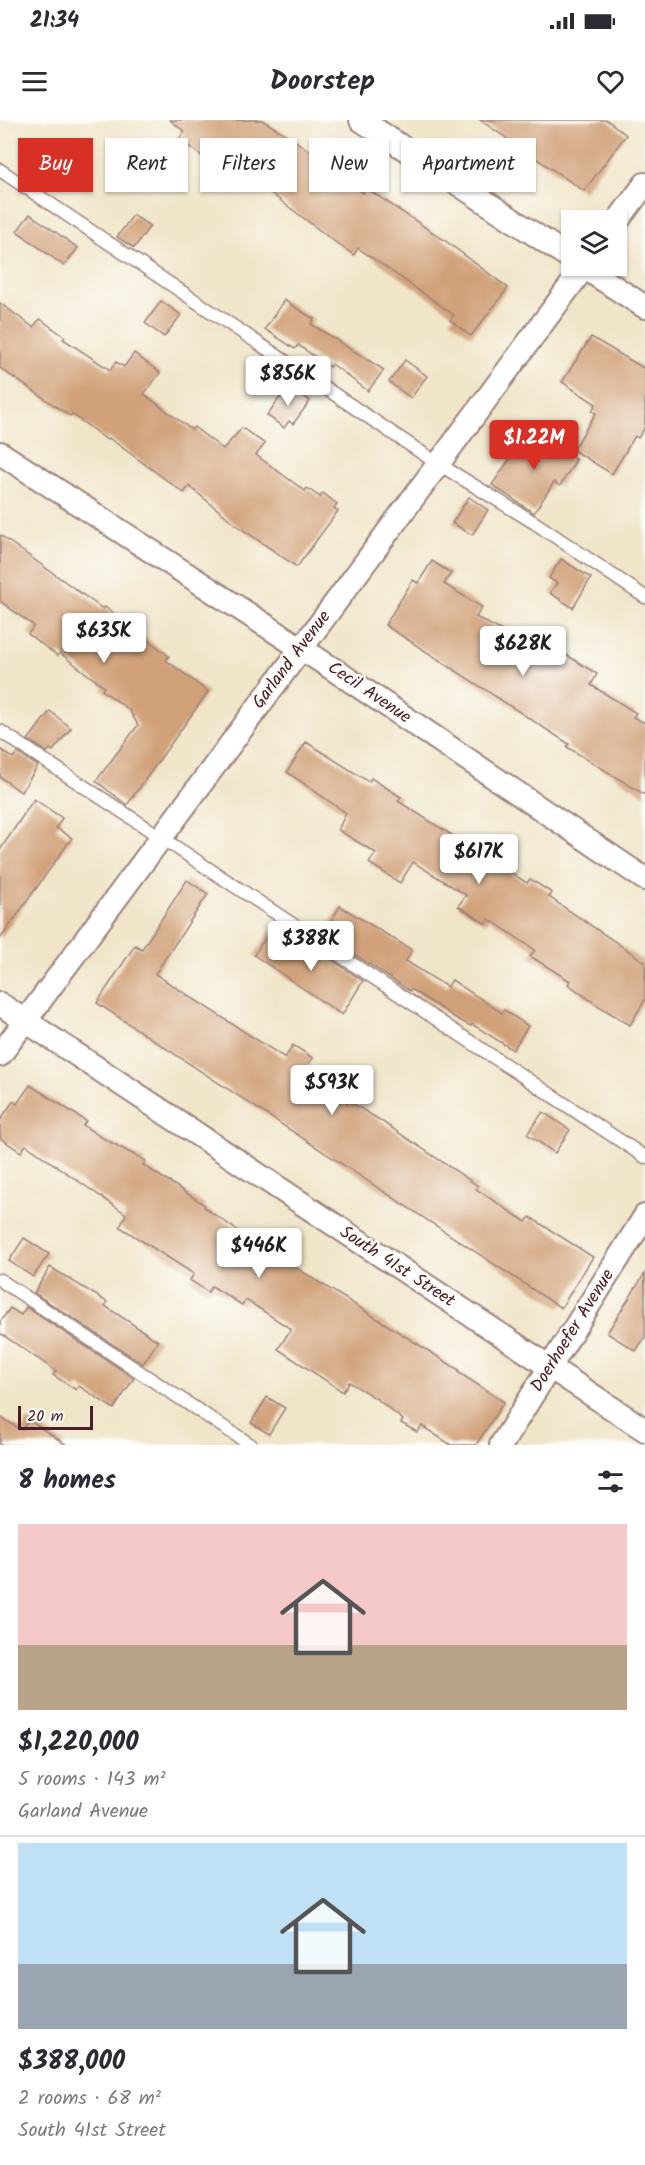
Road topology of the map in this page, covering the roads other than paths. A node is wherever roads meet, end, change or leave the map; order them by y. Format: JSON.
{"nodes":[{"id":1,"x":361,"y":120,"type":"edge"},
{"id":2,"x":0,"y":170,"type":"edge"},
{"id":3,"x":645,"y":184,"type":"edge"},
{"id":4,"x":626,"y":210,"type":"edge"},
{"id":5,"x":561,"y":251,"type":"edge"},
{"id":6,"x":572,"y":276,"type":"edge"},
{"id":7,"x":599,"y":276,"type":"edge"},
{"id":8,"x":645,"y":307,"type":"edge"},
{"id":9,"x":0,"y":453,"type":"edge"},
{"id":10,"x":437,"y":463,"type":"junction"},
{"id":11,"x":645,"y":597,"type":"edge"},
{"id":12,"x":300,"y":648,"type":"junction"},
{"id":13,"x":0,"y":731,"type":"edge"},
{"id":14,"x":160,"y":838,"type":"junction"},
{"id":15,"x":645,"y":879,"type":"edge"},
{"id":16,"x":0,"y":1004,"type":"edge"},
{"id":17,"x":25,"y":1021,"type":"junction"},
{"id":18,"x":0,"y":1055,"type":"edge"},
{"id":19,"x":645,"y":1157,"type":"edge"},
{"id":20,"x":645,"y":1216,"type":"edge"},
{"id":21,"x":0,"y":1280,"type":"edge"},
{"id":22,"x":550,"y":1368,"type":"junction"},
{"id":23,"x":645,"y":1430,"type":"edge"},
{"id":24,"x":251,"y":1445,"type":"edge"},
{"id":25,"x":501,"y":1445,"type":"edge"}],
"edges":[{"from":1,"to":5,"type":"street"},
{"from":2,"to":10,"type":"lane"},
{"from":3,"to":4,"type":"street"},
{"from":6,"to":10,"type":"street","name":"Garland Avenue"},
{"from":7,"to":8,"type":"street"},
{"from":9,"to":12,"type":"street","name":"Cecil Avenue"},
{"from":10,"to":11,"type":"lane"},
{"from":10,"to":12,"type":"street","name":"Garland Avenue"},
{"from":12,"to":14,"type":"street","name":"Garland Avenue"},
{"from":12,"to":15,"type":"street","name":"Cecil Avenue"},
{"from":13,"to":14,"type":"lane"},
{"from":14,"to":17,"type":"street","name":"Garland Avenue"},
{"from":14,"to":19,"type":"lane"},
{"from":16,"to":17,"type":"street","name":"South 41st Street"},
{"from":17,"to":18,"type":"street","name":"Garland Avenue"},
{"from":17,"to":22,"type":"street","name":"South 41st Street"},
{"from":20,"to":22,"type":"street","name":"Doerhoefer Avenue"},
{"from":21,"to":24,"type":"lane"},
{"from":22,"to":23,"type":"street","name":"South 41st Street"},
{"from":22,"to":25,"type":"street","name":"Doerhoefer Avenue"}]}
